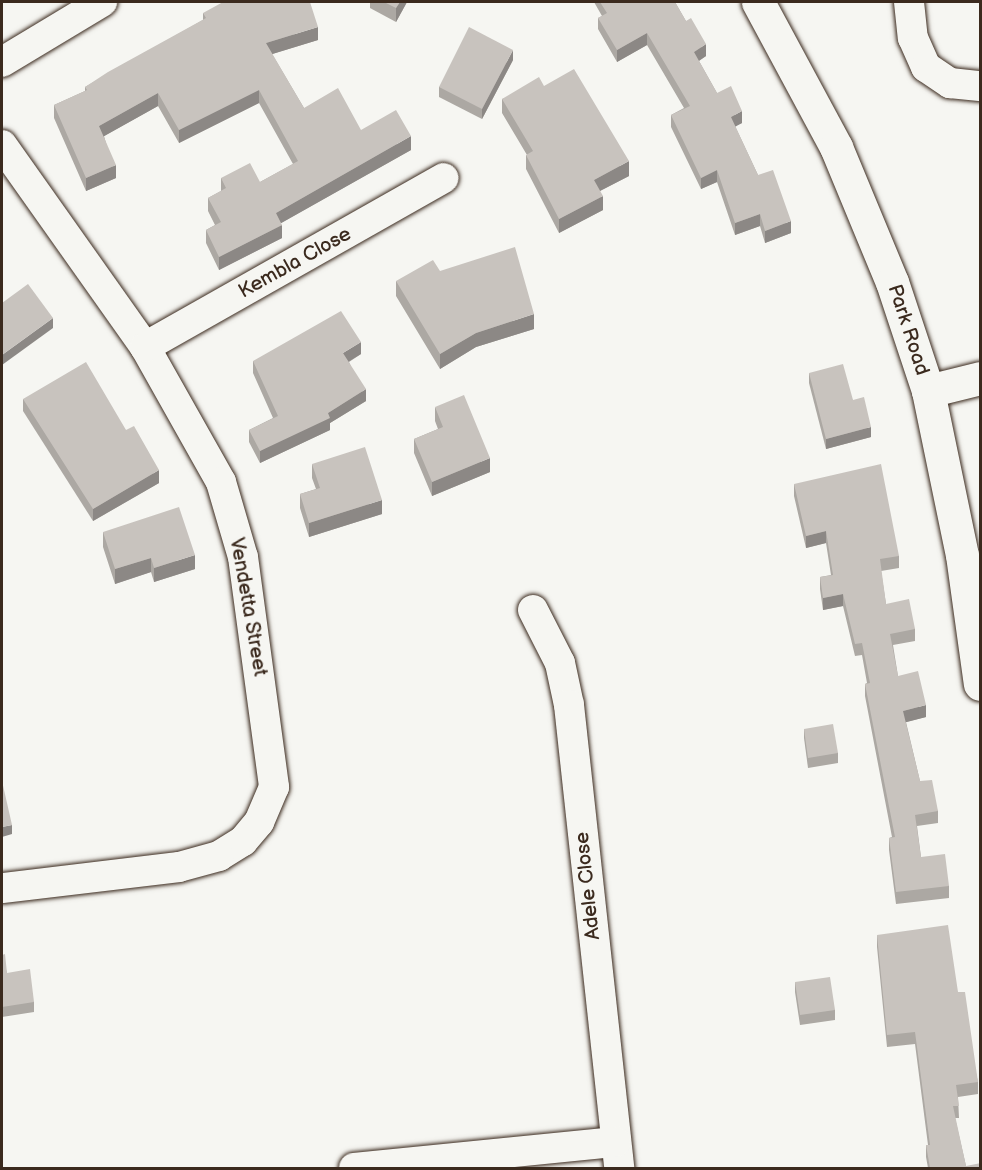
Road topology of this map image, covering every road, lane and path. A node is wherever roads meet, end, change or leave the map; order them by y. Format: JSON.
{"nodes":[{"id":1,"x":102,"y":2,"type":"edge"},
{"id":2,"x":758,"y":2,"type":"edge"},
{"id":3,"x":909,"y":2,"type":"edge"},
{"id":4,"x":2,"y":62,"type":"edge"},
{"id":5,"x":981,"y":86,"type":"edge"},
{"id":6,"x":2,"y":145,"type":"edge"},
{"id":7,"x":444,"y":178,"type":"dead end"},
{"id":8,"x":145,"y":347,"type":"junction"},
{"id":9,"x":981,"y":378,"type":"edge"},
{"id":10,"x":928,"y":391,"type":"junction"},
{"id":11,"x":533,"y":610,"type":"dead end"},
{"id":12,"x":981,"y":684,"type":"edge"},
{"id":13,"x":2,"y":888,"type":"edge"},
{"id":14,"x":617,"y":1155,"type":"edge"},
{"id":15,"x":354,"y":1168,"type":"edge"}],
"edges":[{"from":1,"to":4,"type":"street"},
{"from":2,"to":10,"type":"street","name":"Park Road"},
{"from":3,"to":5,"type":"street"},
{"from":6,"to":8,"type":"street","name":"Vendetta Street"},
{"from":7,"to":8,"type":"street","name":"Kembla Close"},
{"from":8,"to":13,"type":"street","name":"Vendetta Street"},
{"from":9,"to":10,"type":"street"},
{"from":10,"to":12,"type":"street","name":"Park Road"},
{"from":11,"to":14,"type":"street","name":"Adele Close"},
{"from":14,"to":15,"type":"street"}]}
